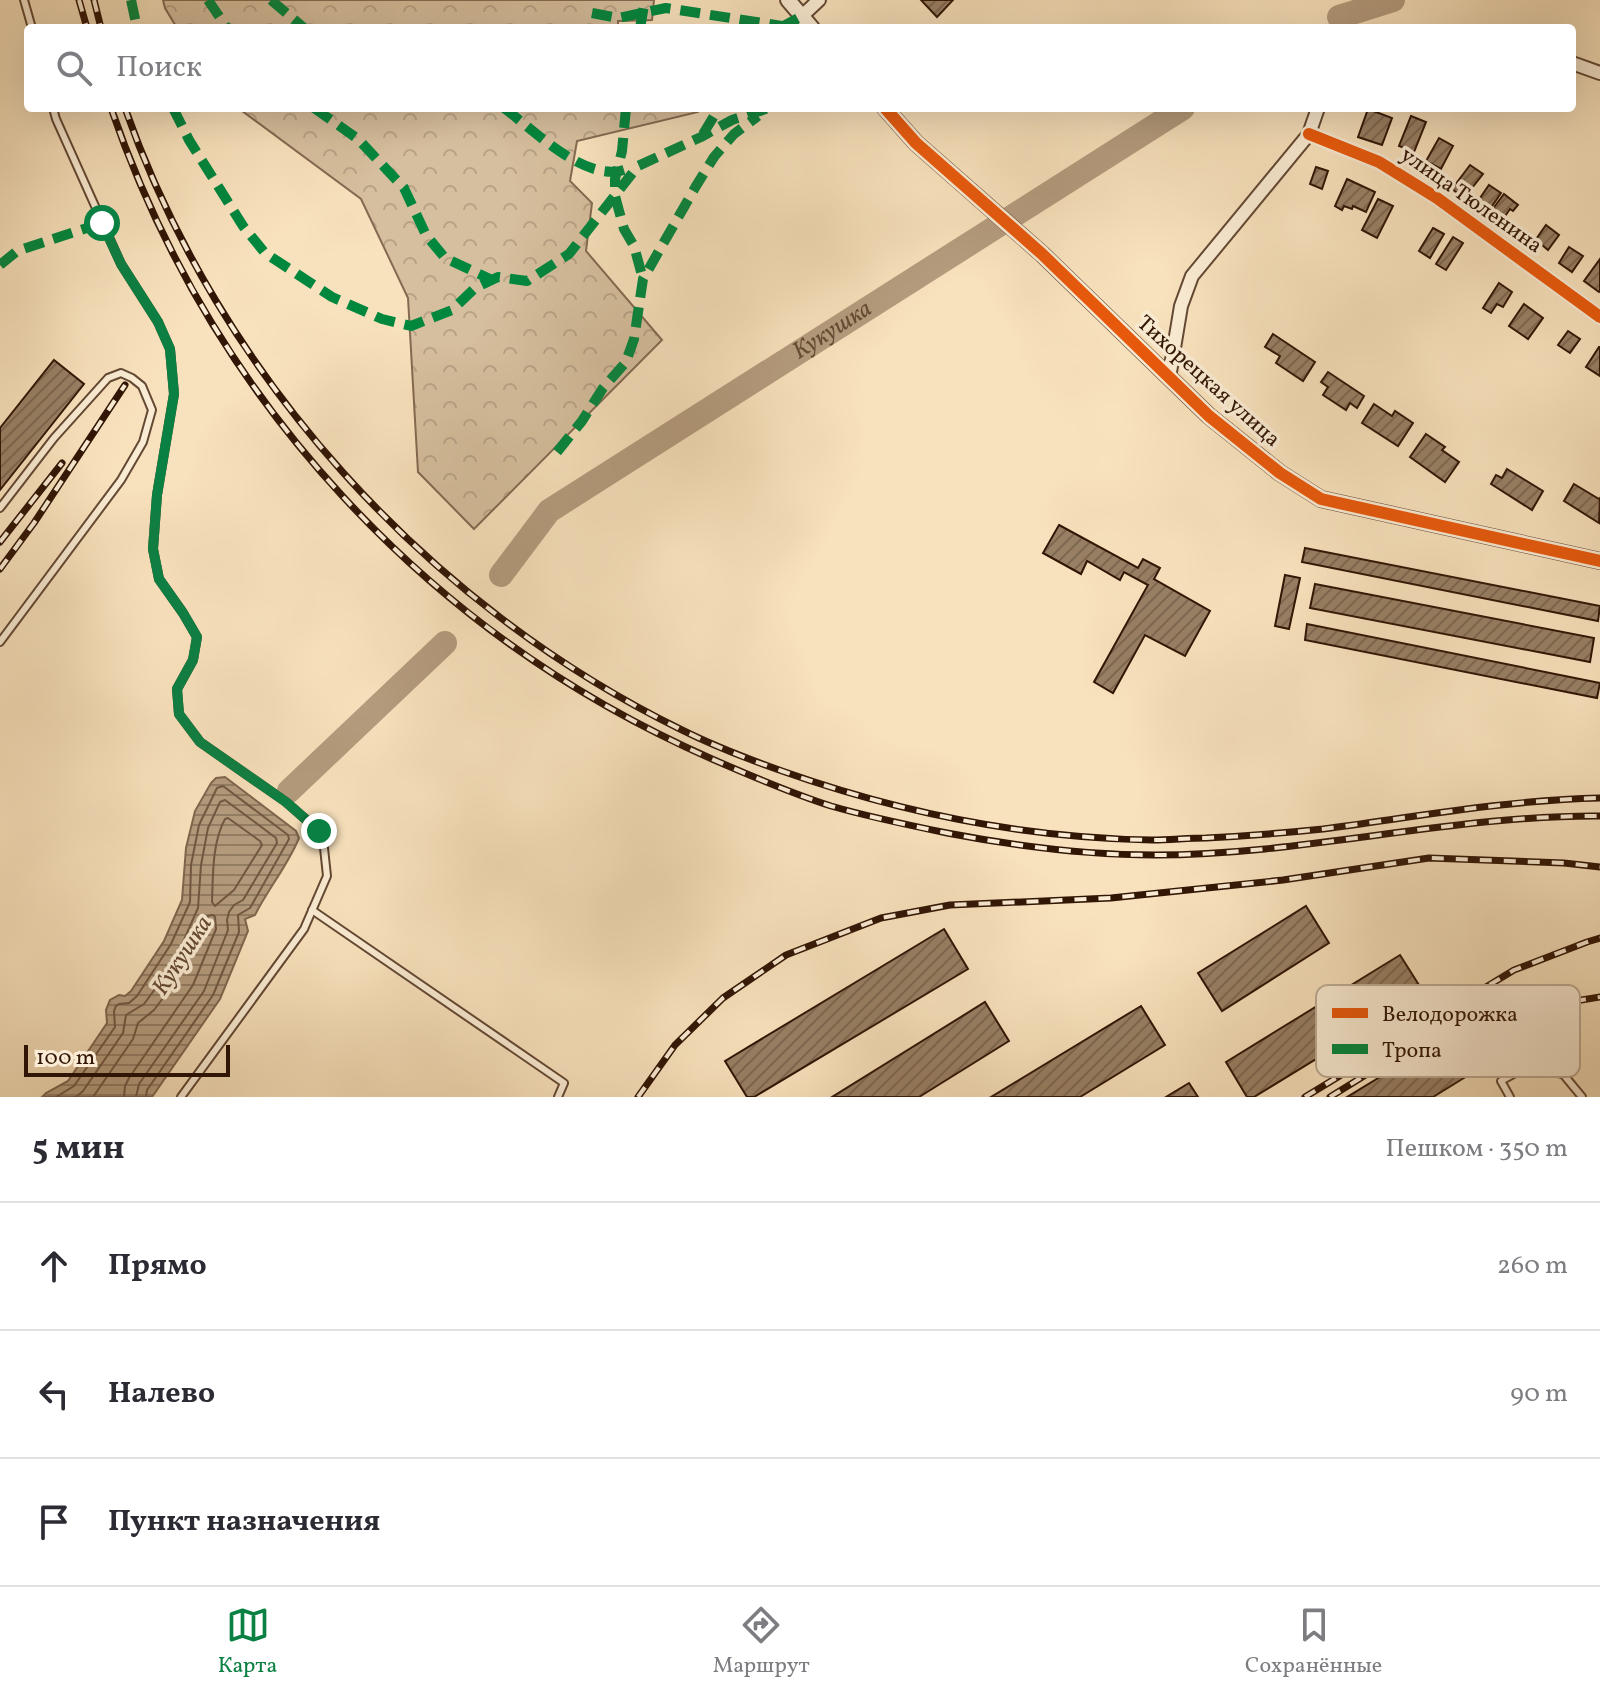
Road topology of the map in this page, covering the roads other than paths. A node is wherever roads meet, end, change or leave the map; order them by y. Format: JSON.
{"nodes":[{"id":1,"x":24,"y":0,"type":"edge"},
{"id":2,"x":788,"y":0,"type":"edge"},
{"id":3,"x":819,"y":0,"type":"edge"},
{"id":4,"x":807,"y":22,"type":"edge"},
{"id":5,"x":31,"y":24,"type":"edge"},
{"id":6,"x":1576,"y":64,"type":"edge"},
{"id":7,"x":1600,"y":73,"type":"edge"},
{"id":8,"x":54,"y":112,"type":"edge"},
{"id":9,"x":889,"y":112,"type":"edge"},
{"id":10,"x":1317,"y":112,"type":"edge"},
{"id":11,"x":1309,"y":134,"type":"junction"},
{"id":12,"x":1600,"y":317,"type":"edge"},
{"id":13,"x":1169,"y":378,"type":"junction"},
{"id":14,"x":0,"y":508,"type":"edge"},
{"id":15,"x":1600,"y":561,"type":"edge"},
{"id":16,"x":0,"y":642,"type":"edge"},
{"id":17,"x":312,"y":910,"type":"junction"},
{"id":18,"x":1508,"y":1077,"type":"edge"},
{"id":19,"x":1565,"y":1077,"type":"edge"},
{"id":20,"x":181,"y":1097,"type":"edge"},
{"id":21,"x":558,"y":1097,"type":"edge"},
{"id":22,"x":1510,"y":1097,"type":"edge"},
{"id":23,"x":1582,"y":1097,"type":"edge"}],
"edges":[{"from":1,"to":5,"type":"lane"},
{"from":2,"to":4,"type":"street"},
{"from":3,"to":4,"type":"street"},
{"from":6,"to":7,"type":"street"},
{"from":8,"to":17,"type":"lane"},
{"from":9,"to":13,"type":"street","name":"Тихорецкая улица"},
{"from":10,"to":11,"type":"street"},
{"from":11,"to":12,"type":"street","name":"улица Тюленина"},
{"from":11,"to":13,"type":"street"},
{"from":13,"to":15,"type":"street","name":"Тихорецкая улица"},
{"from":14,"to":16,"type":"lane"},
{"from":17,"to":20,"type":"lane"},
{"from":17,"to":21,"type":"lane"},
{"from":18,"to":22,"type":"lane"},
{"from":19,"to":23,"type":"lane"}]}
